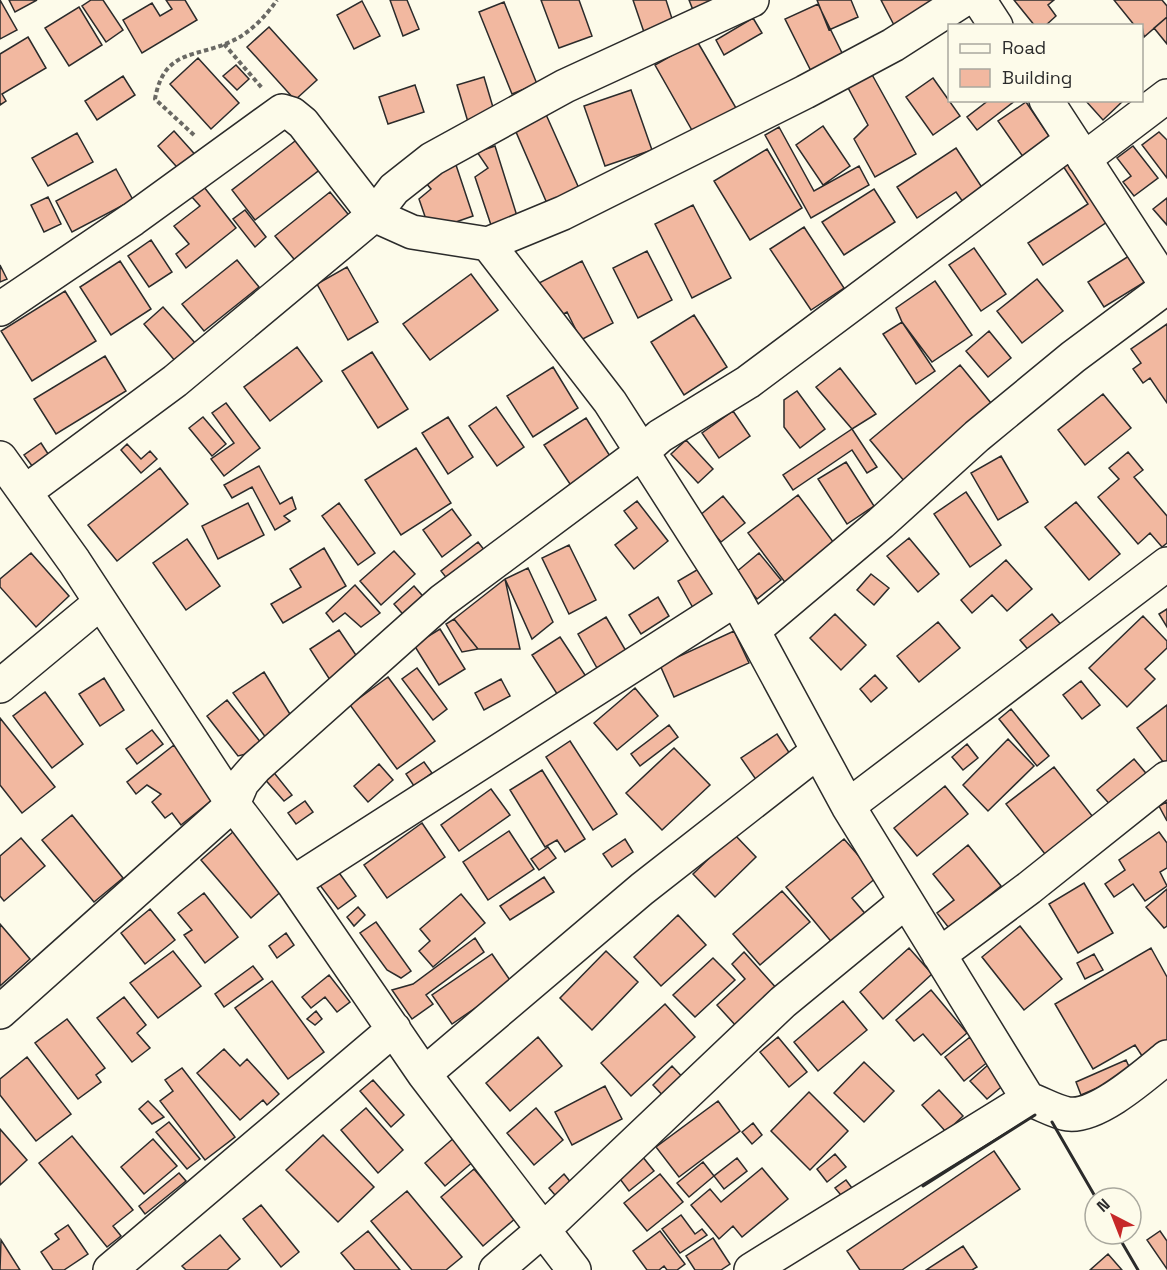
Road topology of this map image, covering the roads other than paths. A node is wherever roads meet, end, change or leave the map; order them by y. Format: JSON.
{"nodes":[{"id":1,"x":752,"y":0,"type":"edge"},
{"id":2,"x":963,"y":0,"type":"edge"},
{"id":3,"x":979,"y":0,"type":"edge"},
{"id":4,"x":995,"y":24,"type":"edge"},
{"id":5,"x":1167,"y":96,"type":"edge"},
{"id":6,"x":1047,"y":102,"type":"edge"},
{"id":7,"x":1078,"y":150,"type":"junction"},
{"id":8,"x":374,"y":215,"type":"junction"},
{"id":9,"x":488,"y":244,"type":"junction"},
{"id":10,"x":1167,"y":286,"type":"edge"},
{"id":11,"x":0,"y":309,"type":"edge"},
{"id":12,"x":642,"y":452,"type":"junction"},
{"id":13,"x":0,"y":458,"type":"edge"},
{"id":14,"x":25,"y":492,"type":"junction"},
{"id":15,"x":1167,"y":564,"type":"edge"},
{"id":16,"x":736,"y":599,"type":"junction"},
{"id":17,"x":100,"y":603,"type":"junction"},
{"id":18,"x":753,"y":630,"type":"junction"},
{"id":19,"x":0,"y":686,"type":"edge"},
{"id":20,"x":817,"y":752,"type":"junction"},
{"id":21,"x":1167,"y":778,"type":"edge"},
{"id":22,"x":233,"y":804,"type":"junction"},
{"id":23,"x":848,"y":806,"type":"junction"},
{"id":24,"x":293,"y":883,"type":"junction"},
{"id":25,"x":906,"y":901,"type":"junction"},
{"id":26,"x":939,"y":955,"type":"junction"},
{"id":27,"x":0,"y":1012,"type":"edge"},
{"id":28,"x":394,"y":1029,"type":"junction"},
{"id":29,"x":1167,"y":1057,"type":"edge"},
{"id":30,"x":424,"y":1074,"type":"junction"},
{"id":31,"x":1028,"y":1099,"type":"junction"},
{"id":32,"x":544,"y":1229,"type":"junction"},
{"id":33,"x":110,"y":1270,"type":"edge"},
{"id":34,"x":496,"y":1270,"type":"edge"},
{"id":35,"x":574,"y":1270,"type":"edge"},
{"id":36,"x":751,"y":1270,"type":"edge"}],
"edges":[{"from":1,"to":8,"type":"street"},
{"from":2,"to":9,"type":"street"},
{"from":3,"to":4,"type":"street"},
{"from":5,"to":7,"type":"street"},
{"from":6,"to":7,"type":"street"},
{"from":7,"to":10,"type":"street"},
{"from":7,"to":12,"type":"street"},
{"from":8,"to":9,"type":"street"},
{"from":8,"to":11,"type":"street"},
{"from":8,"to":14,"type":"street"},
{"from":9,"to":12,"type":"street"},
{"from":10,"to":18,"type":"street"},
{"from":12,"to":16,"type":"street"},
{"from":12,"to":22,"type":"street"},
{"from":13,"to":14,"type":"street"},
{"from":14,"to":17,"type":"street"},
{"from":15,"to":23,"type":"street"},
{"from":16,"to":18,"type":"street"},
{"from":16,"to":24,"type":"street"},
{"from":17,"to":19,"type":"street"},
{"from":17,"to":22,"type":"street"},
{"from":18,"to":20,"type":"street"},
{"from":20,"to":23,"type":"street"},
{"from":20,"to":30,"type":"street"},
{"from":21,"to":26,"type":"street"},
{"from":22,"to":24,"type":"street"},
{"from":22,"to":27,"type":"street"},
{"from":23,"to":25,"type":"street"},
{"from":24,"to":28,"type":"street"},
{"from":25,"to":26,"type":"street"},
{"from":25,"to":32,"type":"street"},
{"from":26,"to":31,"type":"street"},
{"from":28,"to":30,"type":"street"},
{"from":28,"to":33,"type":"street"},
{"from":29,"to":31,"type":"street"},
{"from":30,"to":32,"type":"street"},
{"from":31,"to":36,"type":"street"},
{"from":32,"to":34,"type":"street"},
{"from":32,"to":35,"type":"street"}]}
